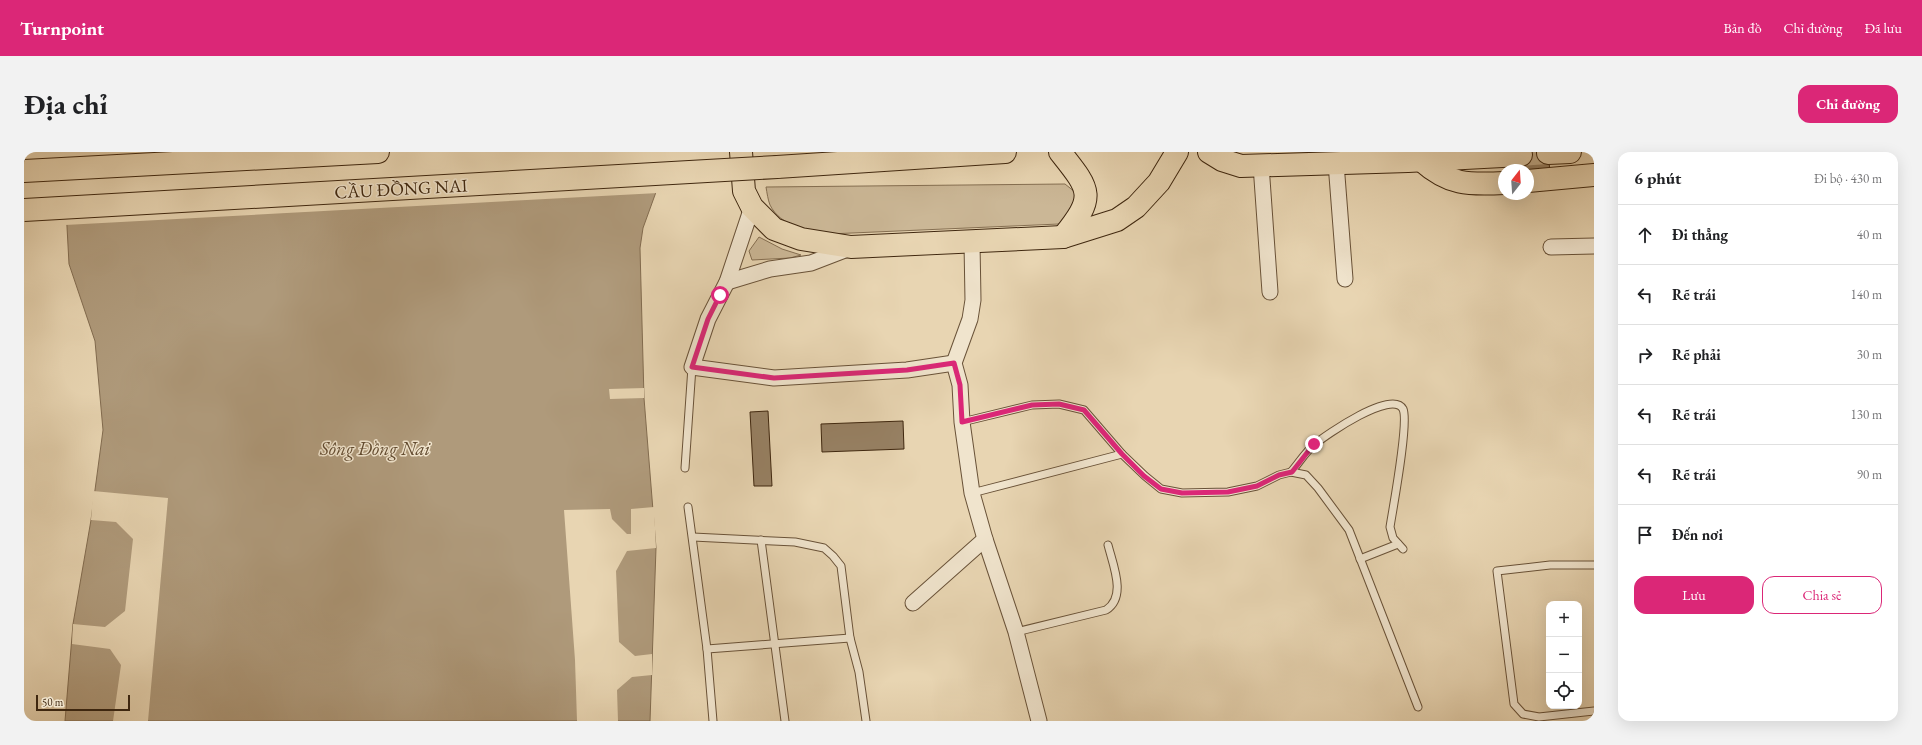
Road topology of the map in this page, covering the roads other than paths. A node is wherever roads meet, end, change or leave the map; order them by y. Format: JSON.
{"nodes":[{"id":1,"x":378,"y":152,"type":"edge"},
{"id":2,"x":741,"y":152,"type":"edge"},
{"id":3,"x":1005,"y":152,"type":"edge"},
{"id":4,"x":1060,"y":152,"type":"edge"},
{"id":5,"x":1176,"y":152,"type":"edge"},
{"id":6,"x":1209,"y":152,"type":"edge"},
{"id":7,"x":1521,"y":155,"type":"dead end"},
{"id":8,"x":1421,"y":160,"type":"junction"},
{"id":9,"x":1336,"y":163,"type":"junction"},
{"id":10,"x":1261,"y":165,"type":"junction"},
{"id":11,"x":24,"y":171,"type":"edge"},
{"id":12,"x":1594,"y":175,"type":"edge"},
{"id":13,"x":1534,"y":180,"type":"edge"},
{"id":14,"x":1498,"y":183,"type":"edge"},
{"id":15,"x":752,"y":207,"type":"junction"},
{"id":16,"x":24,"y":210,"type":"edge"},
{"id":17,"x":1063,"y":238,"type":"junction"},
{"id":18,"x":972,"y":243,"type":"junction"},
{"id":19,"x":1594,"y":246,"type":"edge"},
{"id":20,"x":851,"y":247,"type":"junction"},
{"id":21,"x":1551,"y":247,"type":"dead end"},
{"id":22,"x":1345,"y":279,"type":"dead end"},
{"id":23,"x":727,"y":282,"type":"junction"},
{"id":24,"x":1270,"y":292,"type":"dead end"},
{"id":25,"x":954,"y":363,"type":"junction"},
{"id":26,"x":692,"y":367,"type":"junction"},
{"id":27,"x":962,"y":422,"type":"junction"},
{"id":28,"x":1122,"y":454,"type":"junction"},
{"id":29,"x":685,"y":468,"type":"dead end"},
{"id":30,"x":1292,"y":472,"type":"junction"},
{"id":31,"x":972,"y":493,"type":"junction"},
{"id":32,"x":688,"y":506,"type":"dead end"},
{"id":33,"x":693,"y":537,"type":"junction"},
{"id":34,"x":985,"y":539,"type":"junction"},
{"id":35,"x":761,"y":540,"type":"junction"},
{"id":36,"x":1108,"y":545,"type":"dead end"},
{"id":37,"x":1360,"y":559,"type":"junction"},
{"id":38,"x":1594,"y":565,"type":"edge"},
{"id":39,"x":913,"y":603,"type":"dead end"},
{"id":40,"x":1016,"y":632,"type":"junction"},
{"id":41,"x":850,"y":638,"type":"junction"},
{"id":42,"x":774,"y":644,"type":"junction"},
{"id":43,"x":707,"y":649,"type":"junction"},
{"id":44,"x":1418,"y":707,"type":"dead end"},
{"id":45,"x":1594,"y":711,"type":"edge"},
{"id":46,"x":713,"y":721,"type":"edge"},
{"id":47,"x":785,"y":721,"type":"edge"},
{"id":48,"x":866,"y":721,"type":"edge"},
{"id":49,"x":1039,"y":721,"type":"edge"}],
"edges":[{"from":1,"to":11,"type":"highway"},
{"from":2,"to":15,"type":"highway"},
{"from":3,"to":16,"type":"highway","name":"CẦU ĐỒNG NAI","bridge":true},
{"from":4,"to":17,"type":"highway"},
{"from":5,"to":17,"type":"highway"},
{"from":6,"to":10,"type":"highway"},
{"from":7,"to":8,"type":"highway"},
{"from":8,"to":9,"type":"highway"},
{"from":8,"to":14,"type":"highway"},
{"from":9,"to":10,"type":"highway"},
{"from":9,"to":22,"type":"street"},
{"from":10,"to":24,"type":"street"},
{"from":12,"to":13,"type":"highway"},
{"from":15,"to":20,"type":"highway"},
{"from":15,"to":23,"type":"street"},
{"from":17,"to":18,"type":"highway"},
{"from":18,"to":20,"type":"highway"},
{"from":18,"to":25,"type":"street"},
{"from":19,"to":21,"type":"street"},
{"from":20,"to":23,"type":"street"},
{"from":23,"to":26,"type":"street"},
{"from":25,"to":26,"type":"street"},
{"from":25,"to":27,"type":"street"},
{"from":26,"to":29,"type":"lane"},
{"from":27,"to":28,"type":"lane"},
{"from":27,"to":31,"type":"street"},
{"from":28,"to":30,"type":"lane"},
{"from":28,"to":31,"type":"lane"},
{"from":30,"to":37,"type":"lane"},
{"from":30,"to":37,"type":"lane"},
{"from":31,"to":34,"type":"street"},
{"from":32,"to":33,"type":"lane"},
{"from":33,"to":35,"type":"lane"},
{"from":33,"to":43,"type":"lane"},
{"from":34,"to":39,"type":"street"},
{"from":34,"to":40,"type":"street"},
{"from":35,"to":41,"type":"lane"},
{"from":35,"to":42,"type":"lane"},
{"from":36,"to":40,"type":"lane"},
{"from":37,"to":44,"type":"lane"},
{"from":38,"to":45,"type":"lane"},
{"from":40,"to":49,"type":"street"},
{"from":41,"to":42,"type":"lane"},
{"from":41,"to":48,"type":"lane"},
{"from":42,"to":43,"type":"lane"},
{"from":42,"to":47,"type":"lane"},
{"from":43,"to":46,"type":"lane"}]}
